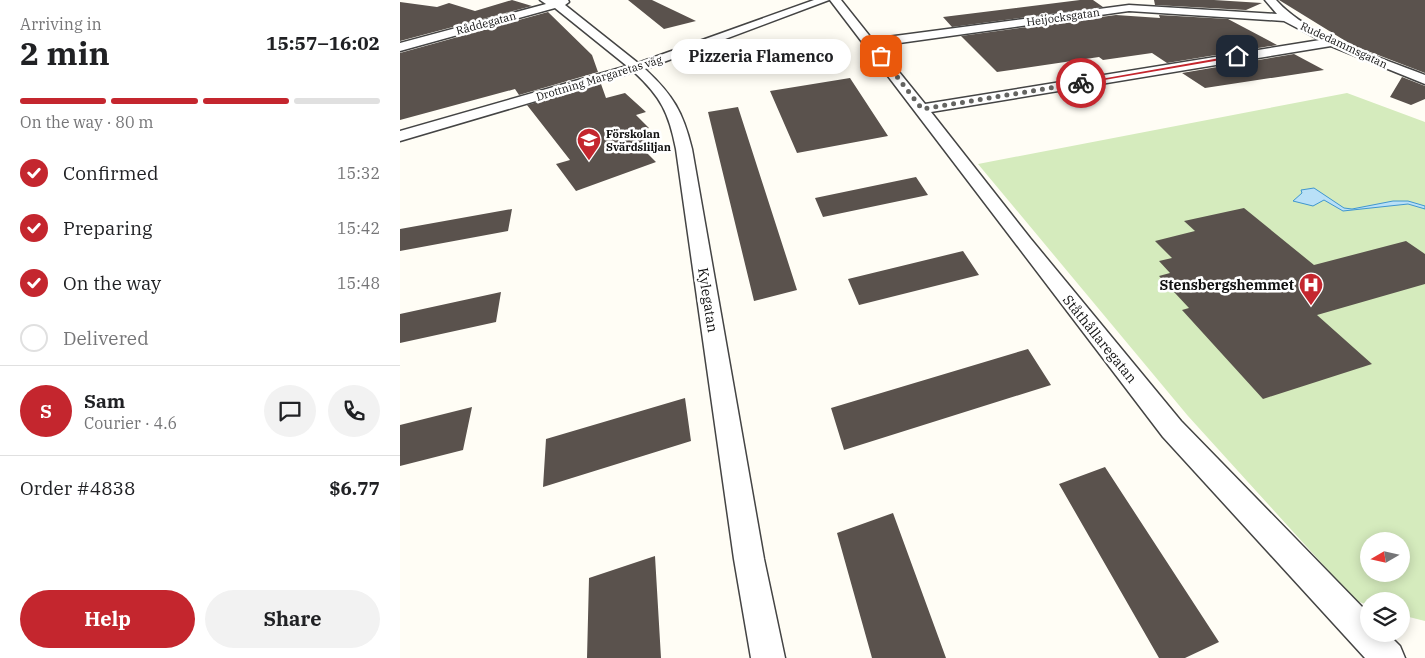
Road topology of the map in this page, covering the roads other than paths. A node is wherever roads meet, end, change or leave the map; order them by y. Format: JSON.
{"nodes":[{"id":1,"x":824,"y":0,"type":"edge"},
{"id":2,"x":835,"y":0,"type":"edge"},
{"id":3,"x":1270,"y":0,"type":"edge"},
{"id":4,"x":558,"y":1,"type":"edge"},
{"id":5,"x":1125,"y":4,"type":"edge"},
{"id":6,"x":1286,"y":18,"type":"junction"},
{"id":7,"x":1332,"y":42,"type":"junction"},
{"id":8,"x":870,"y":43,"type":"junction"},
{"id":9,"x":400,"y":47,"type":"edge"},
{"id":10,"x":635,"y":68,"type":"junction"},
{"id":11,"x":1425,"y":80,"type":"edge"},
{"id":12,"x":922,"y":109,"type":"junction"},
{"id":13,"x":400,"y":136,"type":"edge"},
{"id":14,"x":768,"y":658,"type":"edge"},
{"id":15,"x":1388,"y":658,"type":"edge"}],
"edges":[{"from":1,"to":10,"type":"street","name":"Drottning Margaretas väg"},
{"from":2,"to":8,"type":"street","name":"Ståthållaregatan"},
{"from":3,"to":6,"type":"street","name":"Rudedammsgatan"},
{"from":4,"to":9,"type":"street","name":"Råddegatan"},
{"from":4,"to":10,"type":"street","name":"Kylegatan"},
{"from":5,"to":6,"type":"street","name":"Heijocksgatan"},
{"from":5,"to":8,"type":"street","name":"Heijocksgatan"},
{"from":6,"to":7,"type":"street","name":"Rudedammsgatan"},
{"from":7,"to":11,"type":"street","name":"Rudedammsgatan"},
{"from":7,"to":12,"type":"street"},
{"from":8,"to":12,"type":"street","name":"Ståthållaregatan"},
{"from":10,"to":13,"type":"street","name":"Drottning Margaretas väg"},
{"from":10,"to":14,"type":"street","name":"Kylegatan"},
{"from":12,"to":15,"type":"street","name":"Ståthållaregatan"}]}
